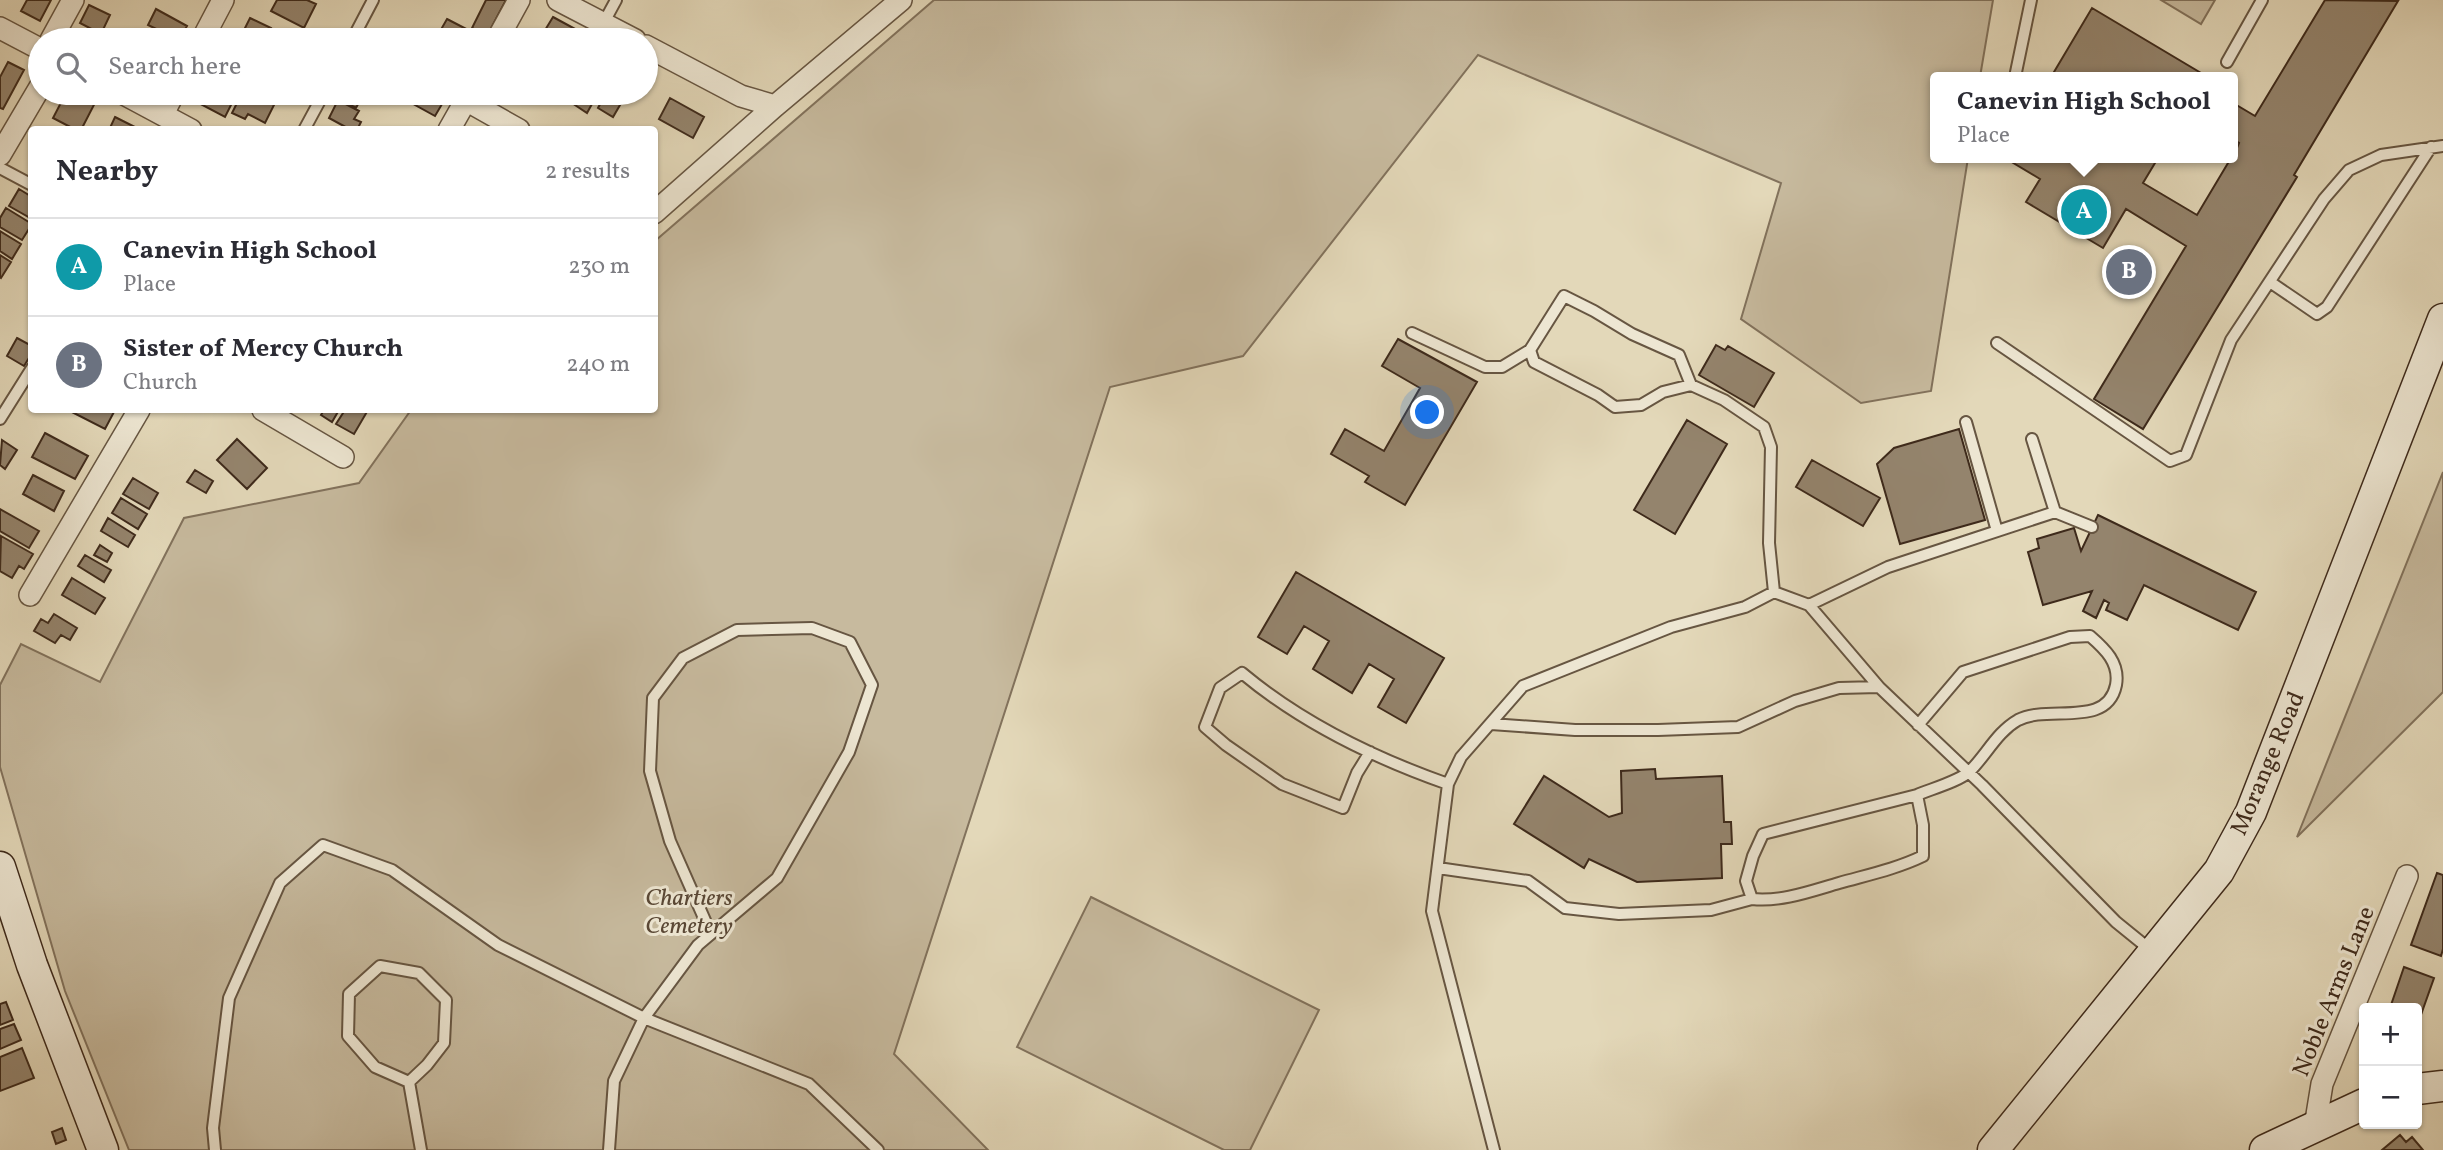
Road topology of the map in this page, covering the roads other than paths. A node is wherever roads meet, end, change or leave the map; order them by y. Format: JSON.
{"nodes":[{"id":1,"x":73,"y":0,"type":"edge"},
{"id":2,"x":223,"y":0,"type":"edge"},
{"id":3,"x":373,"y":0,"type":"edge"},
{"id":4,"x":519,"y":0,"type":"edge"},
{"id":5,"x":558,"y":0,"type":"edge"},
{"id":6,"x":616,"y":0,"type":"edge"},
{"id":7,"x":901,"y":0,"type":"edge"},
{"id":8,"x":2031,"y":0,"type":"edge"},
{"id":9,"x":2262,"y":0,"type":"edge"},
{"id":10,"x":603,"y":24,"type":"junction"},
{"id":11,"x":0,"y":28,"type":"edge"},
{"id":12,"x":58,"y":28,"type":"edge"},
{"id":13,"x":208,"y":28,"type":"edge"},
{"id":14,"x":358,"y":28,"type":"edge"},
{"id":15,"x":504,"y":28,"type":"edge"},
{"id":16,"x":611,"y":28,"type":"edge"},
{"id":17,"x":28,"y":43,"type":"edge"},
{"id":18,"x":658,"y":52,"type":"edge"},
{"id":19,"x":2227,"y":62,"type":"dead end"},
{"id":20,"x":2016,"y":72,"type":"edge"},
{"id":21,"x":29,"y":105,"type":"edge"},
{"id":22,"x":145,"y":105,"type":"edge"},
{"id":23,"x":168,"y":105,"type":"edge"},
{"id":24,"x":318,"y":105,"type":"edge"},
{"id":25,"x":463,"y":105,"type":"edge"},
{"id":26,"x":482,"y":105,"type":"edge"},
{"id":27,"x":775,"y":106,"type":"junction"},
{"id":28,"x":163,"y":114,"type":"junction"},
{"id":29,"x":184,"y":126,"type":"edge"},
{"id":30,"x":306,"y":126,"type":"edge"},
{"id":31,"x":451,"y":126,"type":"edge"},
{"id":32,"x":513,"y":126,"type":"edge"},
{"id":33,"x":2437,"y":146,"type":"edge"},
{"id":34,"x":0,"y":155,"type":"edge"},
{"id":35,"x":0,"y":168,"type":"edge"},
{"id":36,"x":28,"y":183,"type":"edge"},
{"id":37,"x":658,"y":207,"type":"edge"},
{"id":38,"x":2270,"y":282,"type":"junction"},
{"id":39,"x":2443,"y":319,"type":"edge"},
{"id":40,"x":1412,"y":333,"type":"dead end"},
{"id":41,"x":1997,"y":343,"type":"dead end"},
{"id":42,"x":1530,"y":350,"type":"junction"},
{"id":43,"x":28,"y":374,"type":"edge"},
{"id":44,"x":1691,"y":385,"type":"junction"},
{"id":45,"x":137,"y":413,"type":"edge"},
{"id":46,"x":268,"y":413,"type":"edge"},
{"id":47,"x":0,"y":419,"type":"edge"},
{"id":48,"x":1966,"y":422,"type":"dead end"},
{"id":49,"x":2032,"y":439,"type":"dead end"},
{"id":50,"x":343,"y":457,"type":"dead end"},
{"id":51,"x":2055,"y":512,"type":"junction"},
{"id":52,"x":2092,"y":527,"type":"dead end"},
{"id":53,"x":1997,"y":531,"type":"junction"},
{"id":54,"x":1774,"y":592,"type":"junction"},
{"id":55,"x":30,"y":594,"type":"dead end"},
{"id":56,"x":1809,"y":605,"type":"junction"},
{"id":57,"x":1879,"y":687,"type":"junction"},
{"id":58,"x":1490,"y":724,"type":"junction"},
{"id":59,"x":1918,"y":725,"type":"junction"},
{"id":60,"x":1370,"y":752,"type":"junction"},
{"id":61,"x":1968,"y":773,"type":"junction"},
{"id":62,"x":1448,"y":785,"type":"junction"},
{"id":63,"x":1917,"y":795,"type":"junction"},
{"id":64,"x":0,"y":867,"type":"edge"},
{"id":65,"x":1438,"y":869,"type":"junction"},
{"id":66,"x":2407,"y":876,"type":"dead end"},
{"id":67,"x":1752,"y":899,"type":"junction"},
{"id":68,"x":711,"y":934,"type":"junction"},
{"id":69,"x":2153,"y":953,"type":"junction"},
{"id":70,"x":644,"y":1018,"type":"junction"},
{"id":71,"x":409,"y":1082,"type":"junction"},
{"id":72,"x":2443,"y":1086,"type":"edge"},
{"id":73,"x":2422,"y":1088,"type":"edge"},
{"id":74,"x":2359,"y":1106,"type":"edge"},
{"id":75,"x":2315,"y":1127,"type":"junction"},
{"id":76,"x":103,"y":1150,"type":"edge"},
{"id":77,"x":215,"y":1150,"type":"edge"},
{"id":78,"x":421,"y":1150,"type":"edge"},
{"id":79,"x":608,"y":1150,"type":"edge"},
{"id":80,"x":878,"y":1150,"type":"edge"},
{"id":81,"x":1493,"y":1150,"type":"edge"},
{"id":82,"x":1993,"y":1150,"type":"edge"},
{"id":83,"x":2265,"y":1150,"type":"edge"}],
"edges":[{"from":1,"to":12,"type":"street"},
{"from":2,"to":13,"type":"street"},
{"from":3,"to":14,"type":"lane"},
{"from":4,"to":15,"type":"street"},
{"from":5,"to":10,"type":"street"},
{"from":6,"to":10,"type":"lane"},
{"from":7,"to":27,"type":"street"},
{"from":8,"to":20,"type":"lane"},
{"from":9,"to":19,"type":"lane"},
{"from":10,"to":16,"type":"street"},
{"from":11,"to":17,"type":"street"},
{"from":18,"to":27,"type":"street"},
{"from":21,"to":34,"type":"street"},
{"from":22,"to":28,"type":"street"},
{"from":23,"to":28,"type":"street"},
{"from":24,"to":30,"type":"lane"},
{"from":25,"to":31,"type":"street"},
{"from":26,"to":32,"type":"street"},
{"from":27,"to":37,"type":"street"},
{"from":28,"to":29,"type":"street"},
{"from":33,"to":38,"type":"lane"},
{"from":33,"to":38,"type":"lane"},
{"from":35,"to":36,"type":"lane"},
{"from":38,"to":41,"type":"lane"},
{"from":39,"to":69,"type":"street","name":"Morange Road"},
{"from":40,"to":42,"type":"lane"},
{"from":42,"to":44,"type":"lane"},
{"from":42,"to":44,"type":"lane"},
{"from":43,"to":47,"type":"lane"},
{"from":44,"to":54,"type":"lane"},
{"from":45,"to":55,"type":"street"},
{"from":46,"to":50,"type":"street"},
{"from":48,"to":53,"type":"lane"},
{"from":49,"to":51,"type":"lane"},
{"from":51,"to":52,"type":"lane"},
{"from":51,"to":53,"type":"lane"},
{"from":53,"to":56,"type":"lane"},
{"from":54,"to":56,"type":"lane"},
{"from":54,"to":58,"type":"lane"},
{"from":56,"to":57,"type":"lane"},
{"from":57,"to":58,"type":"lane"},
{"from":57,"to":59,"type":"lane"},
{"from":58,"to":62,"type":"lane"},
{"from":59,"to":61,"type":"lane"},
{"from":59,"to":61,"type":"lane"},
{"from":60,"to":60,"type":"lane"},
{"from":60,"to":62,"type":"lane"},
{"from":61,"to":63,"type":"lane"},
{"from":61,"to":69,"type":"lane"},
{"from":62,"to":65,"type":"lane"},
{"from":63,"to":67,"type":"lane"},
{"from":63,"to":67,"type":"lane"},
{"from":64,"to":76,"type":"street"},
{"from":65,"to":67,"type":"lane"},
{"from":65,"to":81,"type":"lane"},
{"from":66,"to":75,"type":"street","name":"Noble Arms Lane"},
{"from":68,"to":68,"type":"lane"},
{"from":68,"to":70,"type":"lane"},
{"from":69,"to":82,"type":"street","name":"Morange Road"},
{"from":70,"to":77,"type":"lane"},
{"from":70,"to":79,"type":"lane"},
{"from":70,"to":80,"type":"lane"},
{"from":71,"to":71,"type":"lane"},
{"from":71,"to":78,"type":"lane"},
{"from":72,"to":73,"type":"street"},
{"from":74,"to":75,"type":"street"},
{"from":75,"to":83,"type":"street"}]}
